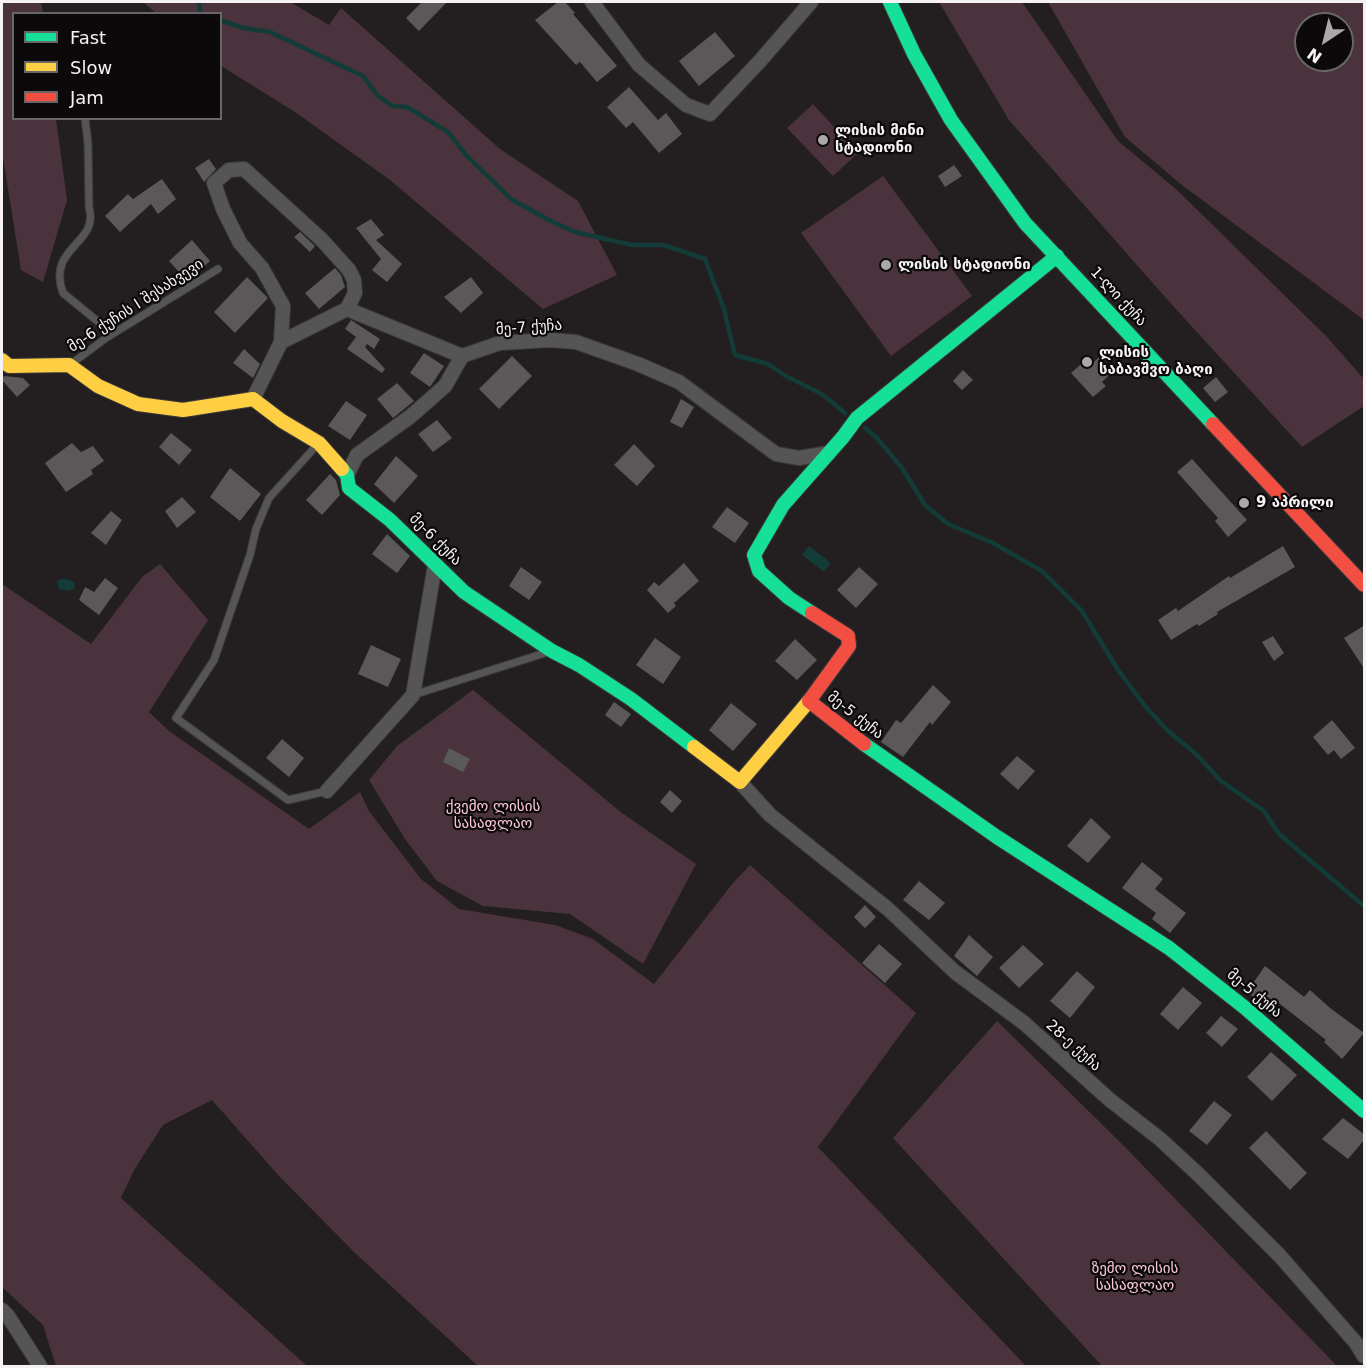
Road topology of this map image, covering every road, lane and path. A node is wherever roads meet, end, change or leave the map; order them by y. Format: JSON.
{"nodes":[{"id":1,"x":592,"y":2,"type":"edge"},
{"id":2,"x":811,"y":2,"type":"edge"},
{"id":3,"x":890,"y":2,"type":"edge"},
{"id":4,"x":85,"y":120,"type":"edge"},
{"id":5,"x":1058,"y":256,"type":"junction"},
{"id":6,"x":218,"y":269,"type":"dead end"},
{"id":7,"x":346,"y":309,"type":"junction"},
{"id":8,"x":112,"y":333,"type":"junction"},
{"id":9,"x":281,"y":342,"type":"junction"},
{"id":10,"x":462,"y":356,"type":"junction"},
{"id":11,"x":2,"y":360,"type":"edge"},
{"id":12,"x":69,"y":365,"type":"junction"},
{"id":13,"x":254,"y":399,"type":"junction"},
{"id":14,"x":319,"y":443,"type":"junction"},
{"id":15,"x":829,"y":453,"type":"junction"},
{"id":16,"x":347,"y":475,"type":"junction"},
{"id":17,"x":435,"y":565,"type":"junction"},
{"id":18,"x":1365,"y":585,"type":"edge"},
{"id":19,"x":552,"y":651,"type":"junction"},
{"id":20,"x":413,"y":694,"type":"junction"},
{"id":21,"x":809,"y":701,"type":"junction"},
{"id":22,"x":740,"y":782,"type":"junction"},
{"id":23,"x":327,"y":791,"type":"joint"},
{"id":24,"x":1365,"y":1111,"type":"edge"},
{"id":25,"x":2,"y":1310,"type":"edge"},
{"id":26,"x":1365,"y":1356,"type":"edge"},
{"id":27,"x":40,"y":1366,"type":"edge"}],
"edges":[{"from":1,"to":2,"type":"street"},
{"from":3,"to":5,"type":"street","name":"1-ლი ქუჩა"},
{"from":4,"to":8,"type":"lane"},
{"from":5,"to":15,"type":"street","name":"მე-5 ქუჩა"},
{"from":5,"to":18,"type":"street","name":"1-ლი ქუჩა"},
{"from":6,"to":8,"type":"lane","name":"მე-6 ქუჩის I შესახვევი"},
{"from":7,"to":9,"type":"street"},
{"from":7,"to":9,"type":"street"},
{"from":7,"to":10,"type":"street"},
{"from":8,"to":12,"type":"lane","name":"მე-6 ქუჩის I შესახვევი"},
{"from":9,"to":13,"type":"street"},
{"from":10,"to":15,"type":"street","name":"მე-7 ქუჩა"},
{"from":10,"to":16,"type":"street"},
{"from":11,"to":12,"type":"street"},
{"from":12,"to":13,"type":"street"},
{"from":13,"to":14,"type":"street","name":"მე-6 ქუჩა"},
{"from":14,"to":16,"type":"street","name":"მე-6 ქუჩა"},
{"from":14,"to":23,"type":"lane"},
{"from":15,"to":21,"type":"street","name":"მე-5 ქუჩა"},
{"from":16,"to":17,"type":"street","name":"მე-6 ქუჩა"},
{"from":17,"to":19,"type":"street","name":"მე-6 ქუჩა"},
{"from":17,"to":20,"type":"street"},
{"from":19,"to":20,"type":"lane"},
{"from":19,"to":22,"type":"street","name":"მე-6 ქუჩა"},
{"from":20,"to":23,"type":"street"},
{"from":21,"to":22,"type":"street"},
{"from":21,"to":24,"type":"street","name":"მე-5 ქუჩა"},
{"from":22,"to":26,"type":"street","name":"28-ე ქუჩა"},
{"from":25,"to":27,"type":"street"}]}
